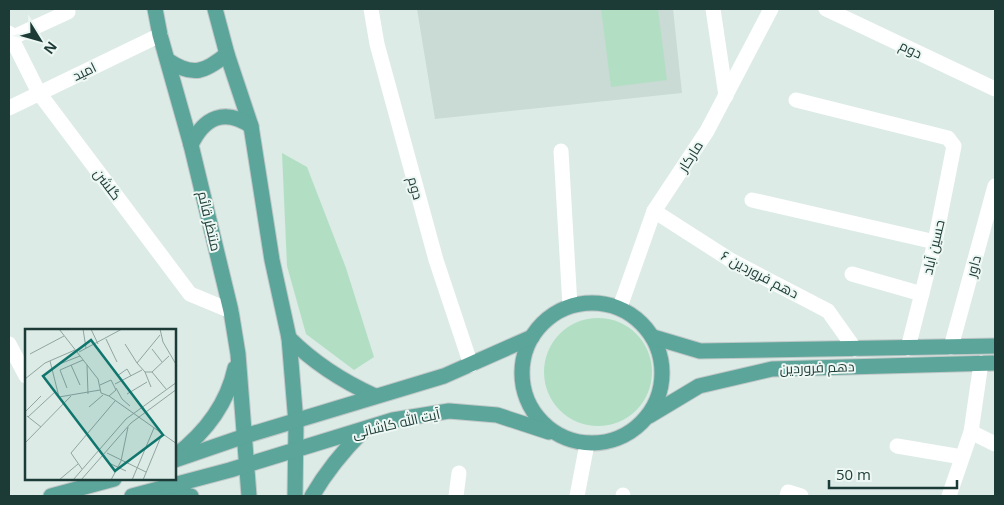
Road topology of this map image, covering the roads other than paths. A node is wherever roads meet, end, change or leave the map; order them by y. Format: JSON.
{"nodes":[{"id":1,"x":155,"y":9,"type":"edge"},
{"id":2,"x":215,"y":9,"type":"edge"},
{"id":3,"x":371,"y":9,"type":"edge"},
{"id":4,"x":713,"y":9,"type":"edge"},
{"id":5,"x":771,"y":9,"type":"edge"},
{"id":6,"x":831,"y":10,"type":"edge"},
{"id":7,"x":68,"y":12,"type":"dead end"},
{"id":8,"x":160,"y":35,"type":"junction"},
{"id":9,"x":10,"y":37,"type":"edge"},
{"id":10,"x":227,"y":54,"type":"junction"},
{"id":11,"x":169,"y":61,"type":"junction"},
{"id":12,"x":995,"y":89,"type":"edge"},
{"id":13,"x":39,"y":93,"type":"junction"},
{"id":14,"x":726,"y":96,"type":"junction"},
{"id":15,"x":796,"y":100,"type":"dead end"},
{"id":16,"x":9,"y":108,"type":"edge"},
{"id":17,"x":251,"y":126,"type":"junction"},
{"id":18,"x":192,"y":145,"type":"junction"},
{"id":19,"x":561,"y":151,"type":"dead end"},
{"id":20,"x":995,"y":186,"type":"edge"},
{"id":21,"x":752,"y":200,"type":"dead end"},
{"id":22,"x":654,"y":211,"type":"junction"},
{"id":23,"x":935,"y":242,"type":"junction"},
{"id":24,"x":852,"y":274,"type":"dead end"},
{"id":25,"x":922,"y":294,"type":"junction"},
{"id":26,"x":570,"y":306,"type":"junction"},
{"id":27,"x":620,"y":307,"type":"junction"},
{"id":28,"x":231,"y":311,"type":"junction"},
{"id":29,"x":532,"y":336,"type":"junction"},
{"id":30,"x":653,"y":337,"type":"junction"},
{"id":31,"x":288,"y":338,"type":"junction"},
{"id":32,"x":9,"y":344,"type":"edge"},
{"id":33,"x":995,"y":346,"type":"edge"},
{"id":34,"x":951,"y":347,"type":"junction"},
{"id":35,"x":908,"y":348,"type":"junction"},
{"id":36,"x":855,"y":349,"type":"junction"},
{"id":37,"x":238,"y":354,"type":"junction"},
{"id":38,"x":988,"y":363,"type":"edge"},
{"id":39,"x":471,"y":365,"type":"junction"},
{"id":40,"x":25,"y":374,"type":"edge"},
{"id":41,"x":375,"y":396,"type":"junction"},
{"id":42,"x":649,"y":416,"type":"junction"},
{"id":43,"x":296,"y":422,"type":"junction"},
{"id":44,"x":366,"y":429,"type":"junction"},
{"id":45,"x":971,"y":432,"type":"junction"},
{"id":46,"x":555,"y":434,"type":"junction"},
{"id":47,"x":245,"y":436,"type":"junction"},
{"id":48,"x":587,"y":444,"type":"junction"},
{"id":49,"x":995,"y":444,"type":"edge"},
{"id":50,"x":897,"y":446,"type":"dead end"},
{"id":51,"x":296,"y":449,"type":"junction"},
{"id":52,"x":176,"y":455,"type":"edge"},
{"id":53,"x":962,"y":458,"type":"junction"},
{"id":54,"x":176,"y":460,"type":"edge"},
{"id":55,"x":248,"y":465,"type":"junction"},
{"id":56,"x":459,"y":473,"type":"dead end"},
{"id":57,"x":107,"y":480,"type":"edge"},
{"id":58,"x":85,"y":483,"type":"edge"},
{"id":59,"x":150,"y":493,"type":"edge"},
{"id":60,"x":51,"y":496,"type":"edge"},
{"id":61,"x":132,"y":496,"type":"edge"},
{"id":62,"x":191,"y":496,"type":"edge"},
{"id":63,"x":249,"y":496,"type":"edge"},
{"id":64,"x":295,"y":496,"type":"edge"},
{"id":65,"x":312,"y":496,"type":"edge"},
{"id":66,"x":456,"y":496,"type":"edge"},
{"id":67,"x":577,"y":496,"type":"edge"},
{"id":68,"x":787,"y":496,"type":"edge"},
{"id":69,"x":801,"y":496,"type":"edge"},
{"id":70,"x":949,"y":496,"type":"edge"}],
"edges":[{"from":1,"to":8,"type":"main road","name":"منتظر قائم"},
{"from":2,"to":10,"type":"main road"},
{"from":3,"to":39,"type":"street","name":"دوم"},
{"from":4,"to":14,"type":"street"},
{"from":5,"to":14,"type":"street","name":"مارکار"},
{"from":6,"to":12,"type":"street","name":"دوم"},
{"from":7,"to":9,"type":"street"},
{"from":8,"to":11,"type":"main road","name":"منتظر قائم"},
{"from":8,"to":13,"type":"street","name":"امید"},
{"from":9,"to":13,"type":"street","name":"گلشن"},
{"from":10,"to":11,"type":"main road"},
{"from":10,"to":17,"type":"main road"},
{"from":11,"to":18,"type":"main road","name":"منتظر قائم"},
{"from":13,"to":16,"type":"street","name":"امید"},
{"from":13,"to":28,"type":"street","name":"گلشن"},
{"from":14,"to":22,"type":"street","name":"مارکار"},
{"from":15,"to":23,"type":"street","name":"حسین آباد"},
{"from":17,"to":18,"type":"main road"},
{"from":17,"to":31,"type":"main road"},
{"from":18,"to":28,"type":"main road","name":"منتظر قائم"},
{"from":19,"to":26,"type":"street"},
{"from":20,"to":34,"type":"street","name":"داور"},
{"from":21,"to":23,"type":"street"},
{"from":22,"to":27,"type":"street","name":"مارکار"},
{"from":22,"to":36,"type":"street","name":"دهم فروردین ۶"},
{"from":23,"to":25,"type":"street","name":"حسین آباد"},
{"from":24,"to":25,"type":"street"},
{"from":25,"to":35,"type":"street","name":"حسین آباد"},
{"from":26,"to":27,"type":"main road"},
{"from":26,"to":29,"type":"main road"},
{"from":27,"to":30,"type":"main road"},
{"from":28,"to":37,"type":"main road","name":"منتظر قائم"},
{"from":29,"to":39,"type":"main road","name":"آیت الله کاشانی"},
{"from":29,"to":46,"type":"main road"},
{"from":30,"to":36,"type":"main road","name":"دهم فروردین"},
{"from":30,"to":42,"type":"main road"},
{"from":31,"to":41,"type":"main road"},
{"from":31,"to":43,"type":"main road"},
{"from":32,"to":40,"type":"street"},
{"from":33,"to":34,"type":"main road","name":"دهم فروردین"},
{"from":34,"to":35,"type":"main road","name":"دهم فروردین"},
{"from":35,"to":36,"type":"main road","name":"دهم فروردین"},
{"from":37,"to":47,"type":"main road","name":"منتظر قائم"},
{"from":37,"to":52,"type":"main road"},
{"from":38,"to":42,"type":"main road","name":"دهم فروردین"},
{"from":38,"to":45,"type":"street"},
{"from":39,"to":41,"type":"main road","name":"آیت الله کاشانی"},
{"from":41,"to":43,"type":"main road","name":"آیت الله کاشانی"},
{"from":42,"to":48,"type":"main road"},
{"from":43,"to":47,"type":"main road","name":"آیت الله کاشانی"},
{"from":43,"to":51,"type":"main road"},
{"from":44,"to":46,"type":"main road","name":"آیت الله کاشانی"},
{"from":44,"to":51,"type":"main road","name":"آیت الله کاشانی"},
{"from":44,"to":65,"type":"main road"},
{"from":45,"to":49,"type":"street"},
{"from":45,"to":53,"type":"street"},
{"from":46,"to":48,"type":"main road"},
{"from":47,"to":54,"type":"main road"},
{"from":47,"to":55,"type":"main road","name":"منتظر قائم"},
{"from":48,"to":67,"type":"street"},
{"from":50,"to":53,"type":"street"},
{"from":51,"to":55,"type":"main road","name":"آیت الله کاشانی"},
{"from":51,"to":64,"type":"main road"},
{"from":53,"to":70,"type":"street"},
{"from":55,"to":59,"type":"main road"},
{"from":55,"to":63,"type":"main road","name":"منتظر قائم"},
{"from":56,"to":66,"type":"street"},
{"from":57,"to":58,"type":"main road"},
{"from":58,"to":60,"type":"main road"},
{"from":59,"to":61,"type":"main road"},
{"from":59,"to":62,"type":"main road"},
{"from":68,"to":69,"type":"street"}]}
